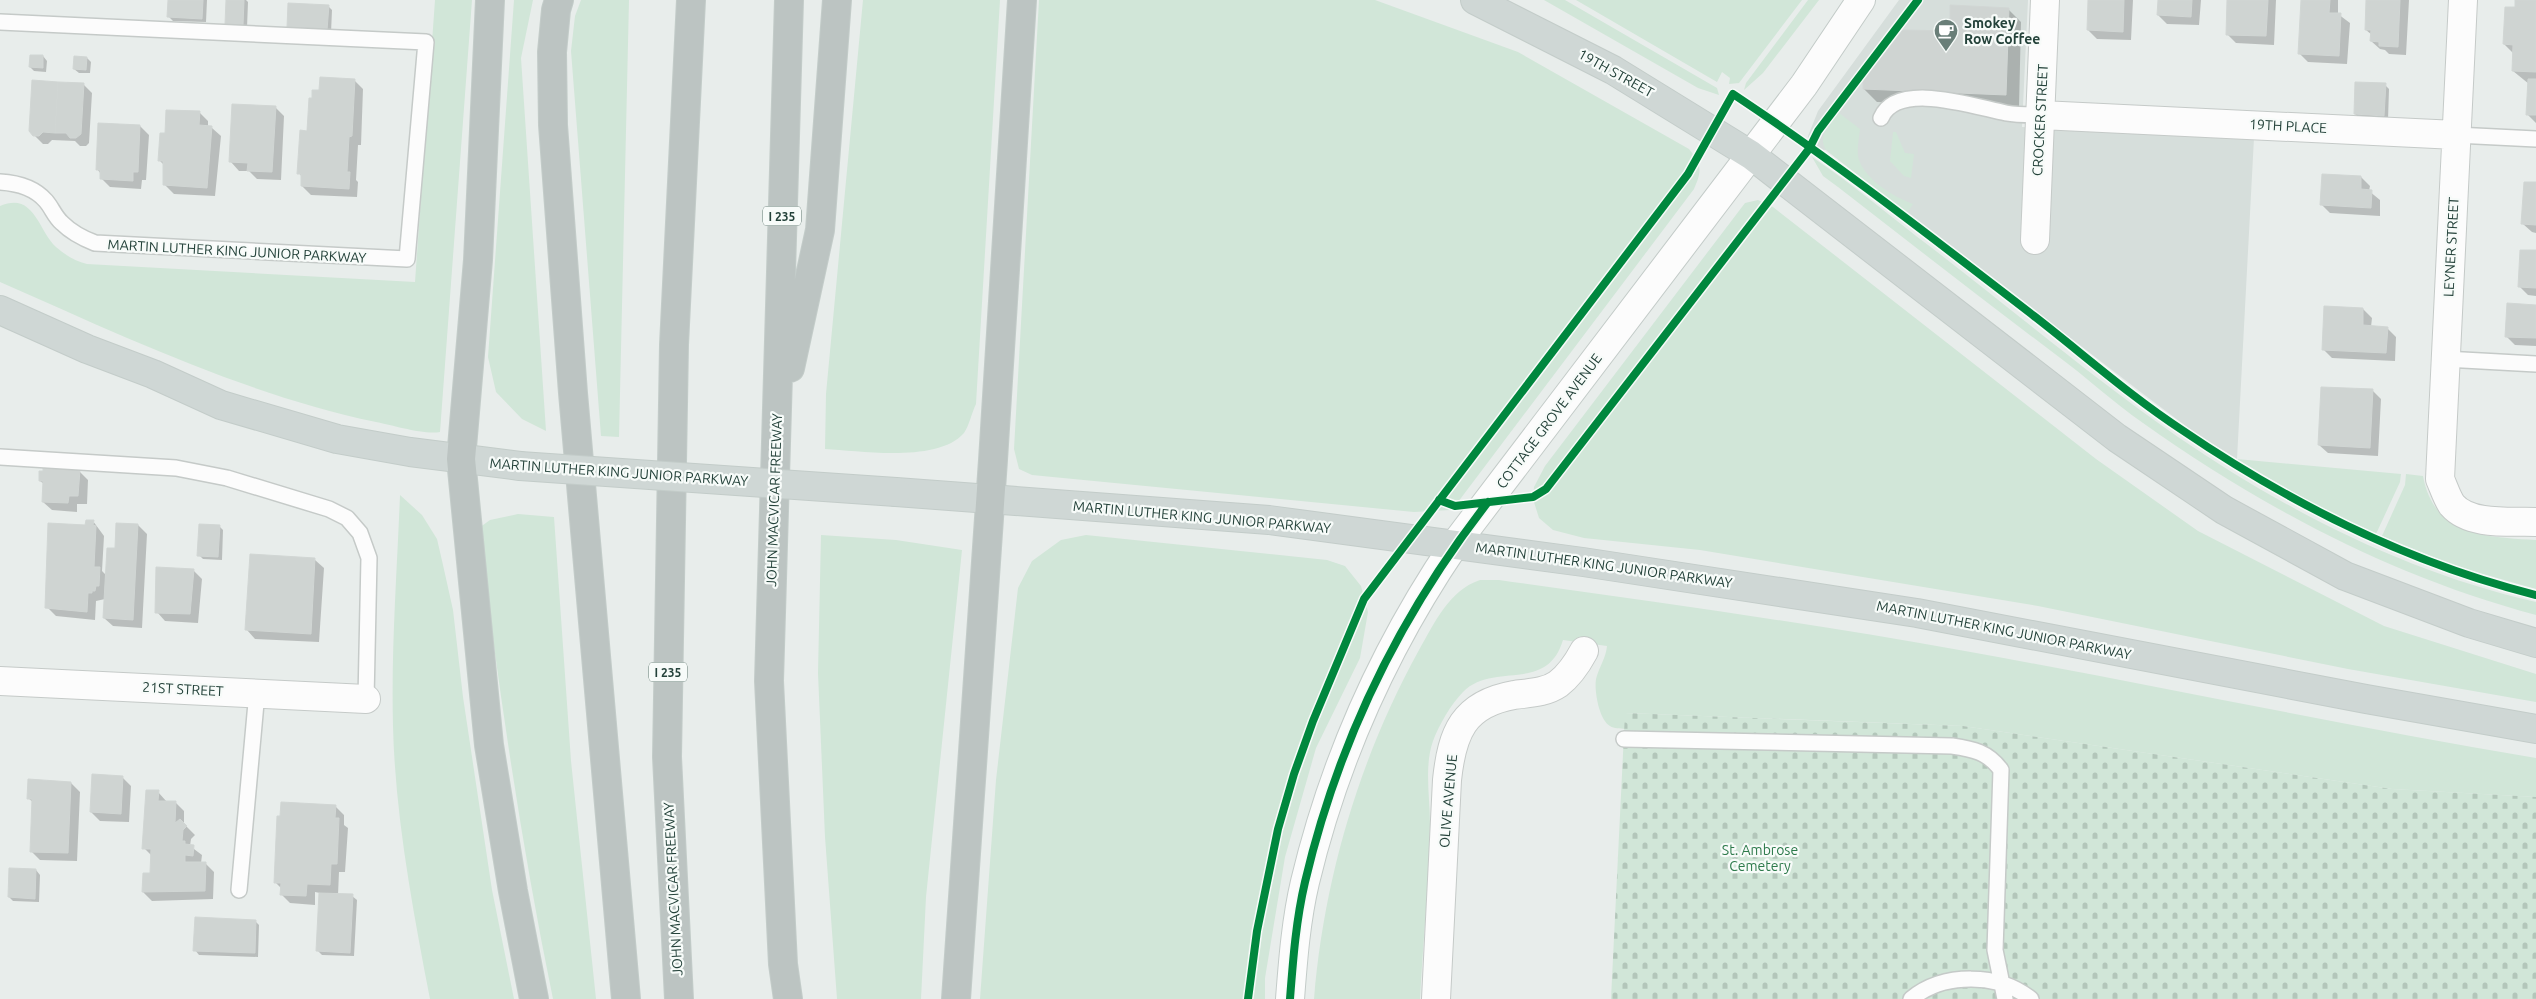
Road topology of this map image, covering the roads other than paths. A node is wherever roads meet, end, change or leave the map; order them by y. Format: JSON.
{"nodes":[{"id":1,"x":490,"y":0,"type":"edge"},
{"id":2,"x":559,"y":0,"type":"edge"},
{"id":3,"x":673,"y":0,"type":"edge"},
{"id":4,"x":691,"y":0,"type":"edge"},
{"id":5,"x":789,"y":0,"type":"edge"},
{"id":6,"x":838,"y":0,"type":"edge"},
{"id":7,"x":1022,"y":0,"type":"edge"},
{"id":8,"x":1475,"y":0,"type":"edge"},
{"id":9,"x":1861,"y":0,"type":"edge"},
{"id":10,"x":2045,"y":0,"type":"edge"},
{"id":11,"x":2463,"y":0,"type":"edge"},
{"id":12,"x":0,"y":22,"type":"edge"},
{"id":13,"x":2040,"y":115,"type":"junction"},
{"id":14,"x":1881,"y":118,"type":"dead end"},
{"id":15,"x":2456,"y":135,"type":"junction"},
{"id":16,"x":2536,"y":138,"type":"edge"},
{"id":17,"x":1751,"y":155,"type":"junction"},
{"id":18,"x":0,"y":182,"type":"edge"},
{"id":19,"x":2035,"y":240,"type":"dead end"},
{"id":20,"x":0,"y":310,"type":"edge"},
{"id":21,"x":674,"y":345,"type":"junction"},
{"id":22,"x":2445,"y":359,"type":"junction"},
{"id":23,"x":2536,"y":364,"type":"edge"},
{"id":24,"x":776,"y":433,"type":"junction"},
{"id":25,"x":0,"y":457,"type":"edge"},
{"id":26,"x":461,"y":460,"type":"junction"},
{"id":27,"x":990,"y":499,"type":"junction"},
{"id":28,"x":2536,"y":522,"type":"edge"},
{"id":29,"x":1455,"y":544,"type":"junction"},
{"id":30,"x":2536,"y":643,"type":"edge"},
{"id":31,"x":1584,"y":651,"type":"dead end"},
{"id":32,"x":0,"y":681,"type":"edge"},
{"id":33,"x":257,"y":692,"type":"junction"},
{"id":34,"x":366,"y":699,"type":"joint"},
{"id":35,"x":2536,"y":729,"type":"edge"},
{"id":36,"x":1624,"y":739,"type":"dead end"},
{"id":37,"x":239,"y":890,"type":"dead end"},
{"id":38,"x":2002,"y":982,"type":"junction"},
{"id":39,"x":534,"y":999,"type":"edge"},
{"id":40,"x":626,"y":999,"type":"edge"},
{"id":41,"x":678,"y":999,"type":"edge"},
{"id":42,"x":788,"y":999,"type":"edge"},
{"id":43,"x":956,"y":999,"type":"edge"},
{"id":44,"x":1290,"y":999,"type":"edge"},
{"id":45,"x":1436,"y":999,"type":"edge"},
{"id":46,"x":1911,"y":999,"type":"edge"},
{"id":47,"x":2005,"y":999,"type":"edge"},
{"id":48,"x":2031,"y":999,"type":"edge"}],
"edges":[{"from":1,"to":26,"type":"highway"},
{"from":2,"to":40,"type":"highway"},
{"from":3,"to":21,"type":"highway"},
{"from":4,"to":21,"type":"highway","name":"JOHN MACVICAR FREEWAY","number":"I 235"},
{"from":5,"to":24,"type":"highway","name":"JOHN MACVICAR FREEWAY","number":"I 235"},
{"from":6,"to":24,"type":"highway"},
{"from":7,"to":27,"type":"highway"},
{"from":8,"to":17,"type":"main road","name":"19TH STREET"},
{"from":9,"to":17,"type":"street","name":"COTTAGE GROVE AVENUE"},
{"from":10,"to":13,"type":"street","name":"CROCKER STREET"},
{"from":11,"to":15,"type":"street","name":"LEYNER STREET"},
{"from":12,"to":18,"type":"lane","name":"MARTIN LUTHER KING JUNIOR PARKWAY"},
{"from":13,"to":14,"type":"lane"},
{"from":13,"to":15,"type":"street","name":"19TH PLACE"},
{"from":13,"to":19,"type":"street","name":"CROCKER STREET"},
{"from":15,"to":16,"type":"lane","name":"19TH PLACE"},
{"from":15,"to":22,"type":"street","name":"LEYNER STREET"},
{"from":17,"to":29,"type":"street","name":"COTTAGE GROVE AVENUE"},
{"from":17,"to":30,"type":"main road"},
{"from":20,"to":26,"type":"main road","name":"MARTIN LUTHER KING JUNIOR PARKWAY"},
{"from":21,"to":41,"type":"highway","name":"JOHN MACVICAR FREEWAY","number":"I 235"},
{"from":22,"to":23,"type":"lane"},
{"from":22,"to":28,"type":"street","name":"LEYNER STREET"},
{"from":24,"to":42,"type":"highway","name":"JOHN MACVICAR FREEWAY","number":"I 235"},
{"from":25,"to":34,"type":"lane"},
{"from":26,"to":27,"type":"main road","name":"MARTIN LUTHER KING JUNIOR PARKWAY","bridge":true},
{"from":26,"to":39,"type":"highway"},
{"from":27,"to":29,"type":"main road","name":"MARTIN LUTHER KING JUNIOR PARKWAY"},
{"from":27,"to":43,"type":"highway"},
{"from":29,"to":35,"type":"main road","name":"MARTIN LUTHER KING JUNIOR PARKWAY"},
{"from":29,"to":44,"type":"street","name":"COTTAGE GROVE AVENUE"},
{"from":31,"to":45,"type":"street","name":"OLIVE AVENUE"},
{"from":32,"to":33,"type":"street","name":"21ST STREET"},
{"from":33,"to":34,"type":"street","name":"21ST STREET"},
{"from":33,"to":37,"type":"lane"},
{"from":36,"to":38,"type":"lane"},
{"from":38,"to":46,"type":"lane"},
{"from":38,"to":47,"type":"lane"},
{"from":38,"to":48,"type":"lane"}]}
